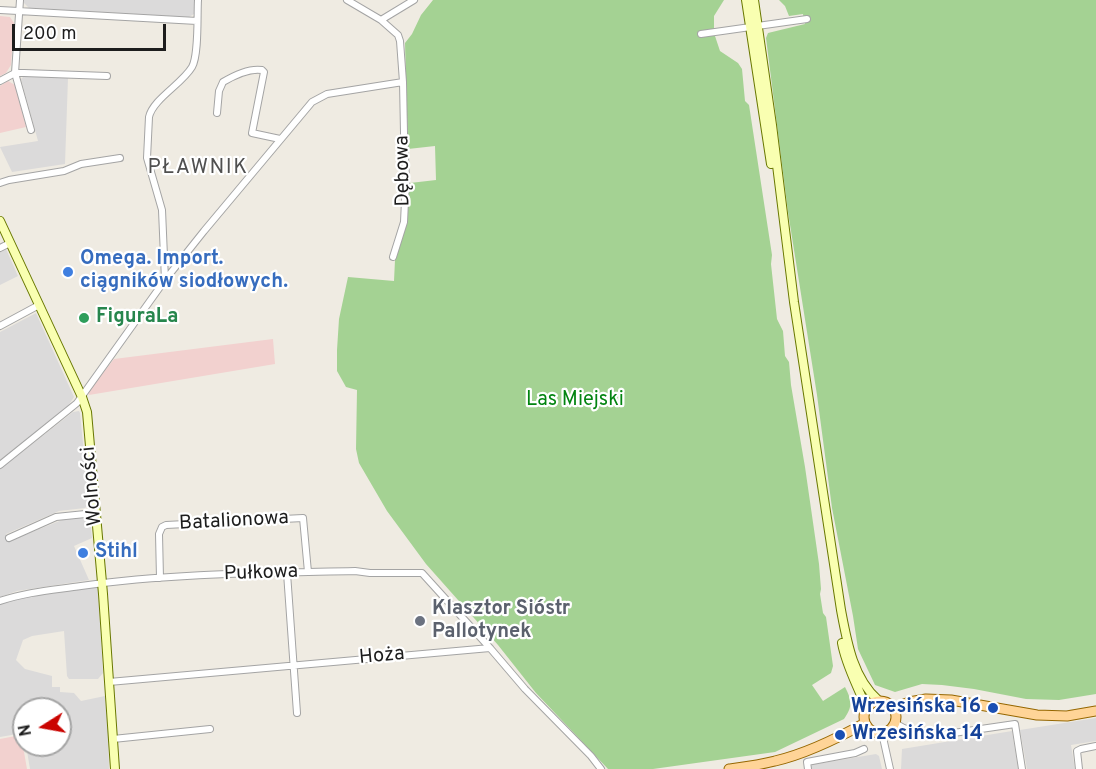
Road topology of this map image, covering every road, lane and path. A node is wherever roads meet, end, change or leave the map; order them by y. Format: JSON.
{"nodes":[{"id":1,"x":20,"y":0,"type":"edge"},
{"id":2,"x":198,"y":0,"type":"edge"},
{"id":3,"x":347,"y":0,"type":"edge"},
{"id":4,"x":414,"y":0,"type":"edge"},
{"id":5,"x":746,"y":0,"type":"edge"},
{"id":6,"x":754,"y":0,"type":"edge"},
{"id":7,"x":0,"y":10,"type":"edge"},
{"id":8,"x":20,"y":11,"type":"junction"},
{"id":9,"x":807,"y":19,"type":"dead end"},
{"id":10,"x":381,"y":20,"type":"junction"},
{"id":11,"x":197,"y":21,"type":"junction"},
{"id":12,"x":754,"y":26,"type":"junction"},
{"id":13,"x":701,"y":33,"type":"dead end"},
{"id":14,"x":15,"y":73,"type":"junction"},
{"id":15,"x":107,"y":76,"type":"dead end"},
{"id":16,"x":0,"y":81,"type":"edge"},
{"id":17,"x":403,"y":82,"type":"junction"},
{"id":18,"x":217,"y":113,"type":"dead end"},
{"id":19,"x":31,"y":130,"type":"dead end"},
{"id":20,"x":280,"y":139,"type":"junction"},
{"id":21,"x":120,"y":158,"type":"dead end"},
{"id":22,"x":0,"y":183,"type":"edge"},
{"id":23,"x":0,"y":221,"type":"edge"},
{"id":24,"x":10,"y":243,"type":"junction"},
{"id":25,"x":0,"y":248,"type":"edge"},
{"id":26,"x":393,"y":257,"type":"dead end"},
{"id":27,"x":165,"y":280,"type":"junction"},
{"id":28,"x":39,"y":305,"type":"junction"},
{"id":29,"x":0,"y":326,"type":"edge"},
{"id":30,"x":82,"y":397,"type":"junction"},
{"id":31,"x":0,"y":465,"type":"edge"},
{"id":32,"x":95,"y":513,"type":"junction"},
{"id":33,"x":9,"y":538,"type":"dead end"},
{"id":34,"x":308,"y":572,"type":"junction"},
{"id":35,"x":287,"y":573,"type":"junction"},
{"id":36,"x":160,"y":578,"type":"junction"},
{"id":37,"x":102,"y":583,"type":"junction"},
{"id":38,"x":0,"y":600,"type":"edge"},
{"id":39,"x":841,"y":610,"type":"junction"},
{"id":40,"x":490,"y":648,"type":"junction"},
{"id":41,"x":294,"y":666,"type":"junction"},
{"id":42,"x":109,"y":682,"type":"junction"},
{"id":43,"x":878,"y":700,"type":"junction"},
{"id":44,"x":866,"y":708,"type":"junction"},
{"id":45,"x":894,"y":708,"type":"junction"},
{"id":46,"x":1096,"y":711,"type":"edge"},
{"id":47,"x":297,"y":713,"type":"dead end"},
{"id":48,"x":865,"y":723,"type":"junction"},
{"id":49,"x":895,"y":723,"type":"junction"},
{"id":50,"x":210,"y":729,"type":"dead end"},
{"id":51,"x":882,"y":733,"type":"junction"},
{"id":52,"x":113,"y":739,"type":"junction"},
{"id":53,"x":1096,"y":746,"type":"edge"},
{"id":54,"x":864,"y":749,"type":"dead end"},
{"id":55,"x":115,"y":769,"type":"edge"},
{"id":56,"x":601,"y":769,"type":"edge"},
{"id":57,"x":729,"y":769,"type":"edge"},
{"id":58,"x":808,"y":769,"type":"edge"},
{"id":59,"x":890,"y":769,"type":"edge"},
{"id":60,"x":1022,"y":769,"type":"edge"},
{"id":61,"x":1079,"y":769,"type":"edge"}],
"edges":[{"from":1,"to":8,"type":"street"},
{"from":2,"to":11,"type":"street"},
{"from":3,"to":10,"type":"street"},
{"from":4,"to":10,"type":"street"},
{"from":5,"to":12,"type":"main road"},
{"from":6,"to":12,"type":"main road"},
{"from":7,"to":8,"type":"street"},
{"from":8,"to":11,"type":"street"},
{"from":8,"to":14,"type":"street"},
{"from":9,"to":12,"type":"street"},
{"from":10,"to":17,"type":"street","name":"Dębowa"},
{"from":11,"to":27,"type":"street"},
{"from":12,"to":13,"type":"street"},
{"from":12,"to":39,"type":"main road"},
{"from":14,"to":15,"type":"street"},
{"from":14,"to":16,"type":"street"},
{"from":14,"to":19,"type":"street"},
{"from":17,"to":20,"type":"street"},
{"from":17,"to":26,"type":"street","name":"Dębowa"},
{"from":18,"to":20,"type":"street"},
{"from":20,"to":27,"type":"street"},
{"from":21,"to":22,"type":"street"},
{"from":23,"to":24,"type":"main road","name":"Wolności"},
{"from":24,"to":25,"type":"street"},
{"from":24,"to":28,"type":"main road","name":"Wolności"},
{"from":27,"to":30,"type":"street"},
{"from":28,"to":29,"type":"street"},
{"from":28,"to":30,"type":"main road","name":"Wolności"},
{"from":30,"to":31,"type":"street"},
{"from":30,"to":32,"type":"main road","name":"Wolności"},
{"from":32,"to":33,"type":"street"},
{"from":32,"to":37,"type":"main road","name":"Wolności"},
{"from":34,"to":35,"type":"street","name":"Pułkowa"},
{"from":34,"to":36,"type":"street","name":"Batalionowa"},
{"from":34,"to":40,"type":"street","name":"Pułkowa"},
{"from":35,"to":36,"type":"street","name":"Pułkowa"},
{"from":35,"to":41,"type":"street"},
{"from":36,"to":37,"type":"street","name":"Pułkowa"},
{"from":37,"to":38,"type":"street","name":"Pułkowa"},
{"from":37,"to":42,"type":"main road","name":"Wolności"},
{"from":39,"to":43,"type":"main road"},
{"from":39,"to":44,"type":"main road"},
{"from":40,"to":41,"type":"street","name":"Hoża"},
{"from":40,"to":56,"type":"street"},
{"from":41,"to":42,"type":"street","name":"Hoża"},
{"from":41,"to":47,"type":"street"},
{"from":42,"to":52,"type":"main road","name":"Wolności"},
{"from":43,"to":44,"type":"main road"},
{"from":43,"to":45,"type":"main road"},
{"from":44,"to":48,"type":"main road"},
{"from":45,"to":46,"type":"main road"},
{"from":45,"to":49,"type":"main road"},
{"from":48,"to":51,"type":"main road"},
{"from":48,"to":57,"type":"main road"},
{"from":49,"to":51,"type":"main road"},
{"from":49,"to":60,"type":"street"},
{"from":50,"to":52,"type":"street"},
{"from":51,"to":59,"type":"street"},
{"from":52,"to":55,"type":"main road","name":"Wolności"},
{"from":53,"to":61,"type":"street"},
{"from":54,"to":58,"type":"street"}]}
